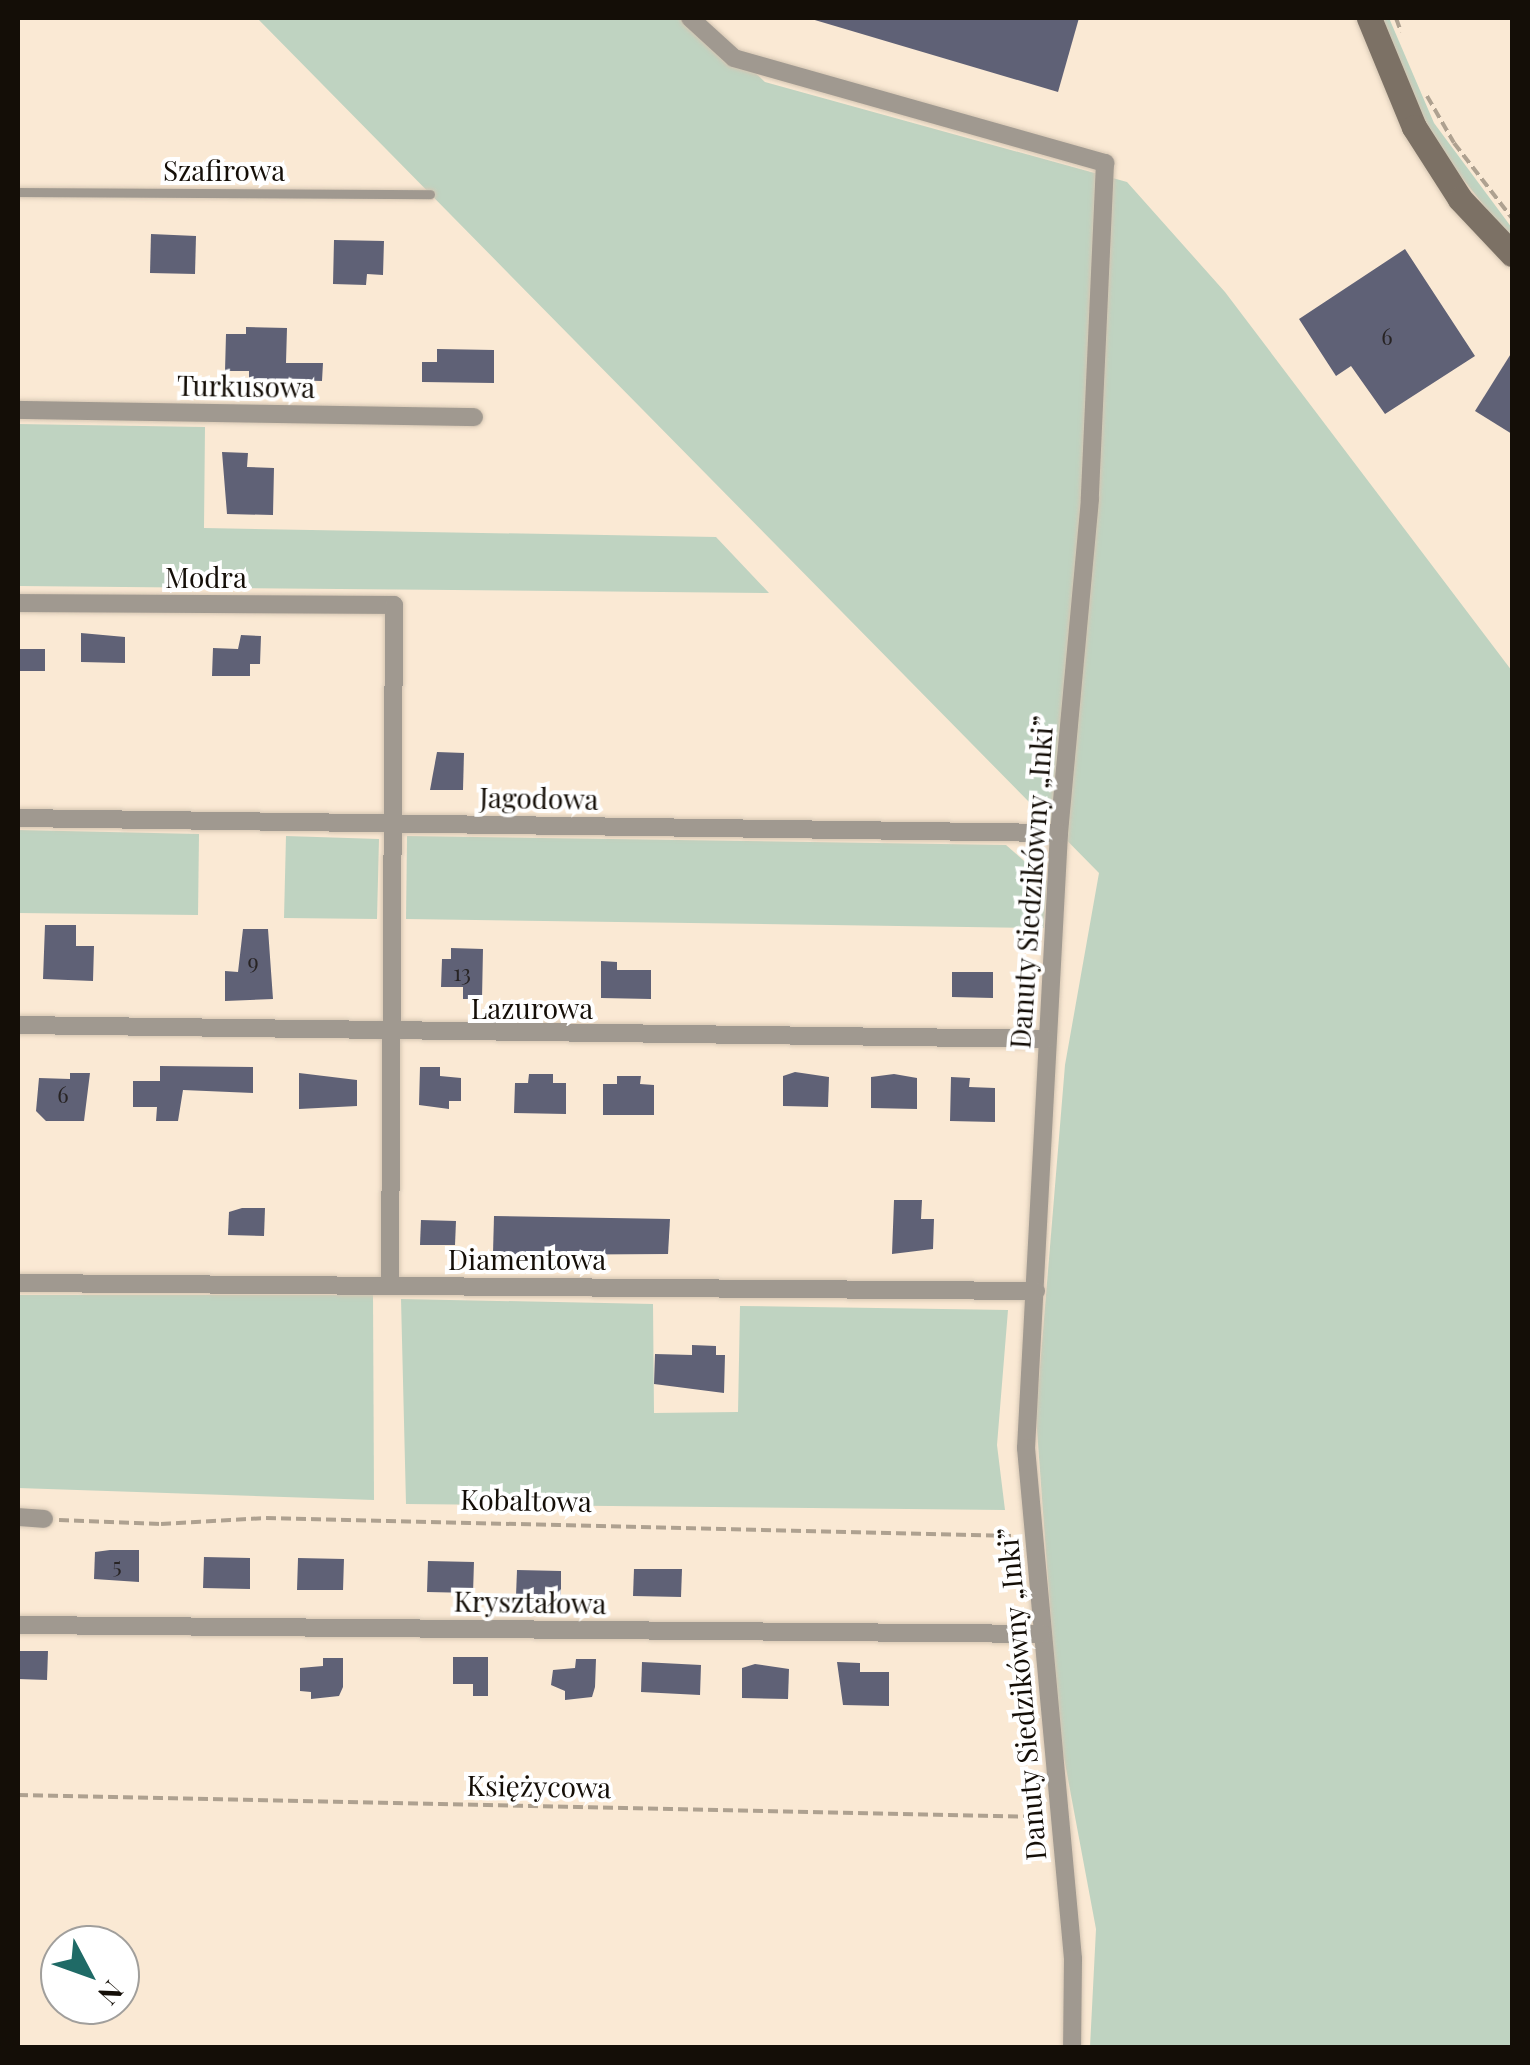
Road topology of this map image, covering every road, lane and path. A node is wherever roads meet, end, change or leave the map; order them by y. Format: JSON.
{"nodes":[{"id":1,"x":690,"y":18,"type":"edge"},
{"id":2,"x":1369,"y":18,"type":"edge"},
{"id":3,"x":1396,"y":18,"type":"edge"},
{"id":4,"x":1402,"y":35,"type":"dead end"},
{"id":5,"x":1421,"y":82,"type":"dead end"},
{"id":6,"x":18,"y":192,"type":"edge"},
{"id":7,"x":430,"y":194,"type":"dead end"},
{"id":8,"x":1512,"y":218,"type":"edge"},
{"id":9,"x":1512,"y":254,"type":"edge"},
{"id":10,"x":18,"y":410,"type":"edge"},
{"id":11,"x":474,"y":416,"type":"dead end"},
{"id":12,"x":18,"y":603,"type":"edge"},
{"id":13,"x":18,"y":818,"type":"edge"},
{"id":14,"x":392,"y":823,"type":"junction"},
{"id":15,"x":1060,"y":833,"type":"junction"},
{"id":16,"x":18,"y":1025,"type":"edge"},
{"id":17,"x":388,"y":1034,"type":"junction"},
{"id":18,"x":1047,"y":1040,"type":"junction"},
{"id":19,"x":18,"y":1283,"type":"edge"},
{"id":20,"x":390,"y":1286,"type":"junction"},
{"id":21,"x":1036,"y":1291,"type":"junction"},
{"id":22,"x":18,"y":1517,"type":"edge"},
{"id":23,"x":44,"y":1519,"type":"joint"},
{"id":24,"x":1033,"y":1536,"type":"junction"},
{"id":25,"x":18,"y":1625,"type":"edge"},
{"id":26,"x":1042,"y":1634,"type":"junction"},
{"id":27,"x":18,"y":1795,"type":"edge"},
{"id":28,"x":1060,"y":1818,"type":"junction"},
{"id":29,"x":1072,"y":2048,"type":"edge"}],
"edges":[{"from":1,"to":15,"type":"street","name":"Danuty Siedzikówny „Inki”"},
{"from":2,"to":9,"type":"street"},
{"from":3,"to":4,"type":"path"},
{"from":5,"to":8,"type":"path"},
{"from":6,"to":7,"type":"lane","name":"Szafirowa"},
{"from":10,"to":11,"type":"street","name":"Turkusowa"},
{"from":12,"to":14,"type":"street","name":"Modra"},
{"from":13,"to":14,"type":"street","name":"Jagodowa"},
{"from":14,"to":15,"type":"street","name":"Jagodowa"},
{"from":14,"to":17,"type":"street"},
{"from":15,"to":18,"type":"street","name":"Danuty Siedzikówny „Inki”"},
{"from":16,"to":17,"type":"street","name":"Lazurowa"},
{"from":17,"to":18,"type":"street","name":"Lazurowa"},
{"from":17,"to":20,"type":"street"},
{"from":18,"to":21,"type":"street","name":"Danuty Siedzikówny „Inki”"},
{"from":19,"to":20,"type":"street","name":"Diamentowa"},
{"from":20,"to":21,"type":"street","name":"Diamentowa"},
{"from":21,"to":24,"type":"street","name":"Danuty Siedzikówny „Inki”"},
{"from":22,"to":23,"type":"street"},
{"from":23,"to":24,"type":"path","name":"Kobaltowa"},
{"from":24,"to":26,"type":"street","name":"Danuty Siedzikówny „Inki”"},
{"from":25,"to":26,"type":"street","name":"Kryształowa"},
{"from":26,"to":28,"type":"street","name":"Danuty Siedzikówny „Inki”"},
{"from":27,"to":28,"type":"path","name":"Księżycowa"},
{"from":28,"to":29,"type":"street","name":"Danuty Siedzikówny „Inki”"}]}
